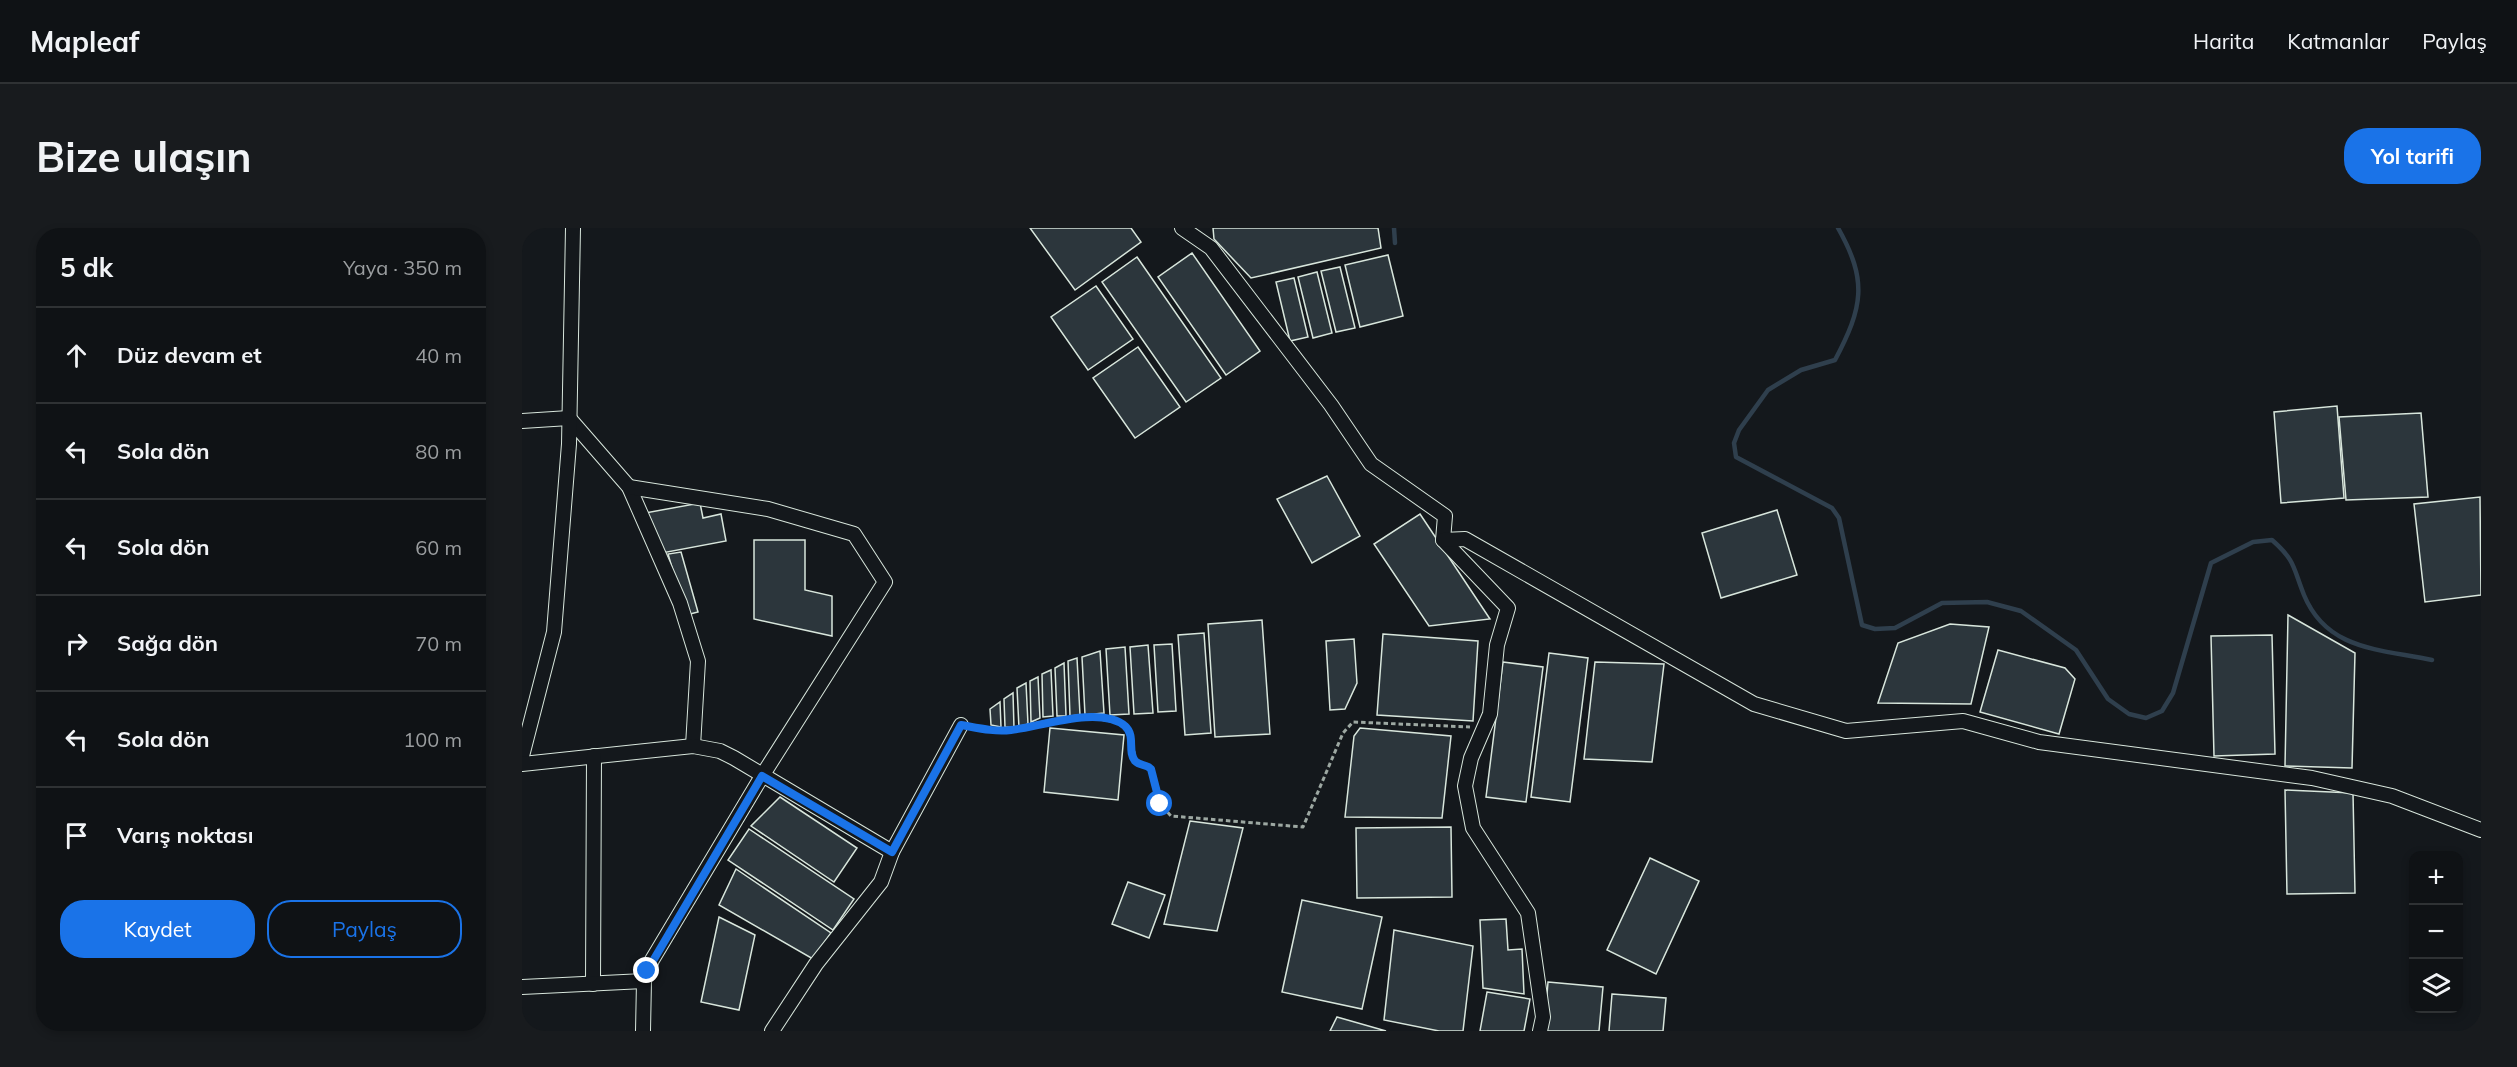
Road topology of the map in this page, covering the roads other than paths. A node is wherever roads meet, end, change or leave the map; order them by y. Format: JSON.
{"nodes":[{"id":1,"x":573,"y":228,"type":"edge"},
{"id":2,"x":1182,"y":228,"type":"edge"},
{"id":3,"x":569,"y":418,"type":"junction"},
{"id":4,"x":522,"y":421,"type":"edge"},
{"id":5,"x":629,"y":487,"type":"junction"},
{"id":6,"x":1443,"y":540,"type":"junction"},
{"id":7,"x":961,"y":725,"type":"road end"},
{"id":8,"x":693,"y":746,"type":"junction"},
{"id":9,"x":522,"y":756,"type":"edge"},
{"id":10,"x":594,"y":756,"type":"junction"},
{"id":11,"x":522,"y":764,"type":"edge"},
{"id":12,"x":762,"y":776,"type":"junction"},
{"id":13,"x":2481,"y":830,"type":"edge"},
{"id":14,"x":892,"y":852,"type":"junction"},
{"id":15,"x":644,"y":981,"type":"junction"},
{"id":16,"x":593,"y":984,"type":"junction"},
{"id":17,"x":522,"y":987,"type":"edge"},
{"id":18,"x":643,"y":1031,"type":"edge"},
{"id":19,"x":772,"y":1031,"type":"edge"},
{"id":20,"x":1540,"y":1031,"type":"edge"}],
"edges":[{"from":1,"to":3,"type":"street"},
{"from":2,"to":6,"type":"street"},
{"from":3,"to":4,"type":"street"},
{"from":3,"to":5,"type":"street"},
{"from":3,"to":9,"type":"street"},
{"from":5,"to":8,"type":"street"},
{"from":5,"to":12,"type":"street"},
{"from":6,"to":13,"type":"street"},
{"from":6,"to":20,"type":"street"},
{"from":7,"to":14,"type":"street"},
{"from":8,"to":10,"type":"street"},
{"from":8,"to":12,"type":"street"},
{"from":10,"to":11,"type":"street"},
{"from":10,"to":16,"type":"street"},
{"from":12,"to":14,"type":"street"},
{"from":12,"to":15,"type":"street"},
{"from":14,"to":19,"type":"street"},
{"from":15,"to":16,"type":"street"},
{"from":15,"to":18,"type":"street"},
{"from":16,"to":17,"type":"street"}]}
